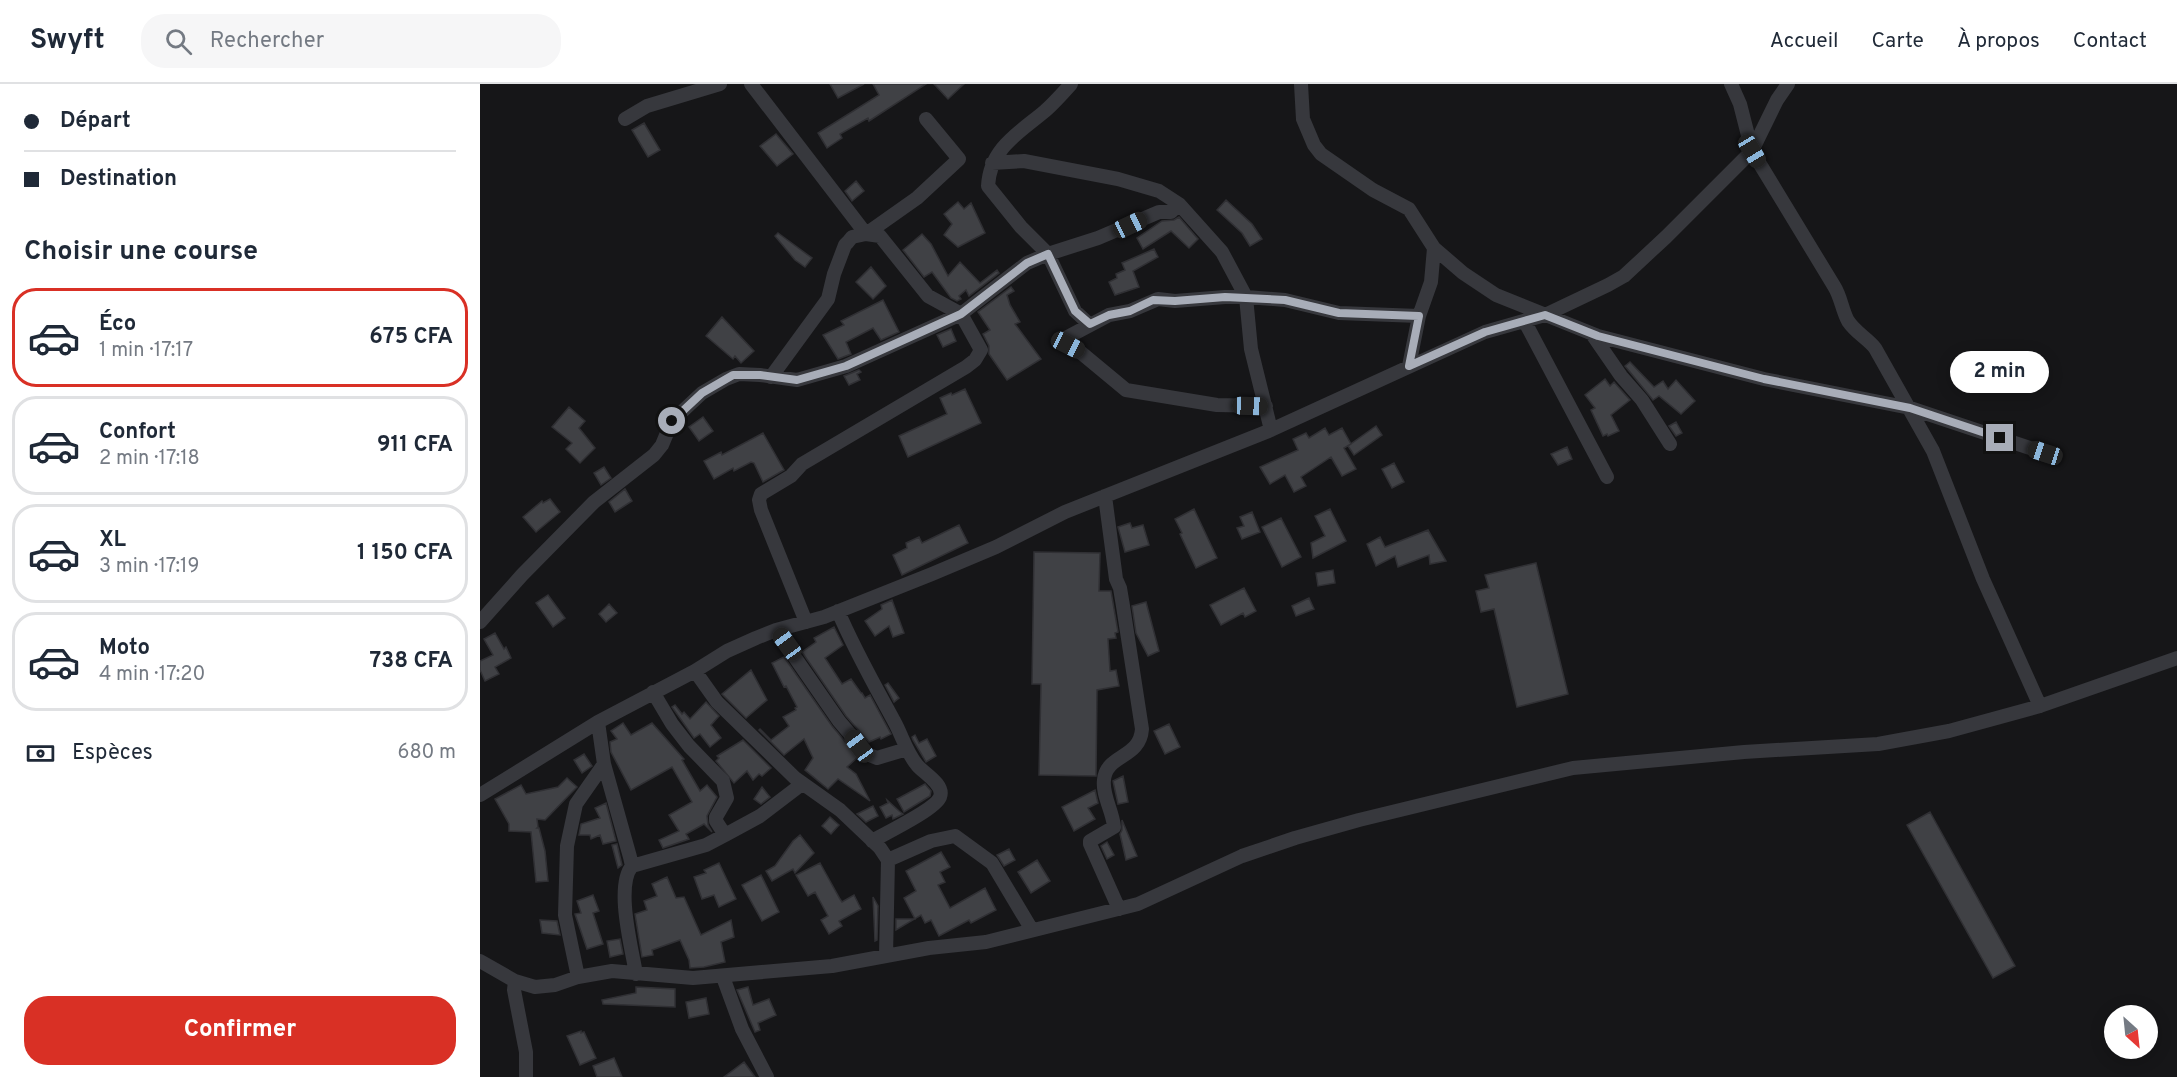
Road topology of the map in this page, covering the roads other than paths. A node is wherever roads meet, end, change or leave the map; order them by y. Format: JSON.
{"nodes":[{"id":1,"x":720,"y":84,"type":"edge"},
{"id":2,"x":1071,"y":84,"type":"edge"},
{"id":3,"x":1301,"y":84,"type":"edge"},
{"id":4,"x":1731,"y":84,"type":"edge"},
{"id":5,"x":1788,"y":84,"type":"edge"},
{"id":6,"x":755,"y":85,"type":"edge"},
{"id":7,"x":625,"y":119,"type":"dead end"},
{"id":8,"x":926,"y":119,"type":"dead end"},
{"id":9,"x":1752,"y":151,"type":"junction"},
{"id":10,"x":992,"y":163,"type":"junction"},
{"id":11,"x":1179,"y":204,"type":"junction"},
{"id":12,"x":866,"y":234,"type":"junction"},
{"id":13,"x":1434,"y":248,"type":"junction"},
{"id":14,"x":1048,"y":254,"type":"junction"},
{"id":15,"x":1246,"y":297,"type":"junction"},
{"id":16,"x":961,"y":314,"type":"junction"},
{"id":17,"x":1545,"y":315,"type":"junction"},
{"id":18,"x":1419,"y":316,"type":"junction"},
{"id":19,"x":1525,"y":322,"type":"junction"},
{"id":20,"x":1090,"y":324,"type":"junction"},
{"id":21,"x":1592,"y":334,"type":"junction"},
{"id":22,"x":1409,"y":366,"type":"junction"},
{"id":23,"x":771,"y":377,"type":"junction"},
{"id":24,"x":1266,"y":406,"type":"junction"},
{"id":25,"x":1910,"y":408,"type":"junction"},
{"id":26,"x":1271,"y":430,"type":"junction"},
{"id":27,"x":1670,"y":444,"type":"dead end"},
{"id":28,"x":2045,"y":453,"type":"dead end"},
{"id":29,"x":1607,"y":477,"type":"dead end"},
{"id":30,"x":1105,"y":496,"type":"junction"},
{"id":31,"x":838,"y":611,"type":"junction"},
{"id":32,"x":480,"y":622,"type":"edge"},
{"id":33,"x":806,"y":622,"type":"junction"},
{"id":34,"x":776,"y":630,"type":"junction"},
{"id":35,"x":2177,"y":658,"type":"edge"},
{"id":36,"x":695,"y":670,"type":"junction"},
{"id":37,"x":653,"y":692,"type":"junction"},
{"id":38,"x":2040,"y":706,"type":"junction"},
{"id":39,"x":598,"y":722,"type":"junction"},
{"id":40,"x":907,"y":749,"type":"junction"},
{"id":41,"x":604,"y":764,"type":"junction"},
{"id":42,"x":802,"y":784,"type":"junction"},
{"id":43,"x":480,"y":795,"type":"edge"},
{"id":44,"x":725,"y":835,"type":"junction"},
{"id":45,"x":872,"y":841,"type":"junction"},
{"id":46,"x":888,"y":860,"type":"junction"},
{"id":47,"x":632,"y":866,"type":"junction"},
{"id":48,"x":1119,"y":909,"type":"junction"},
{"id":49,"x":1032,"y":930,"type":"junction"},
{"id":50,"x":886,"y":956,"type":"junction"},
{"id":51,"x":480,"y":961,"type":"edge"},
{"id":52,"x":636,"y":974,"type":"junction"},
{"id":53,"x":578,"y":976,"type":"junction"},
{"id":54,"x":723,"y":977,"type":"junction"},
{"id":55,"x":515,"y":981,"type":"junction"},
{"id":56,"x":526,"y":1077,"type":"edge"},
{"id":57,"x":767,"y":1077,"type":"edge"}],
"edges":[{"from":1,"to":7,"type":"street"},
{"from":2,"to":10,"type":"street"},
{"from":3,"to":13,"type":"street"},
{"from":4,"to":9,"type":"street"},
{"from":5,"to":9,"type":"street"},
{"from":6,"to":12,"type":"street"},
{"from":8,"to":12,"type":"street"},
{"from":9,"to":17,"type":"street"},
{"from":9,"to":25,"type":"street"},
{"from":10,"to":11,"type":"street"},
{"from":10,"to":14,"type":"street"},
{"from":11,"to":14,"type":"street"},
{"from":11,"to":15,"type":"street"},
{"from":12,"to":16,"type":"street"},
{"from":12,"to":23,"type":"street"},
{"from":13,"to":17,"type":"street"},
{"from":13,"to":18,"type":"street"},
{"from":14,"to":16,"type":"street"},
{"from":14,"to":20,"type":"street"},
{"from":15,"to":18,"type":"street"},
{"from":15,"to":20,"type":"street"},
{"from":15,"to":24,"type":"street"},
{"from":16,"to":23,"type":"street"},
{"from":16,"to":33,"type":"street"},
{"from":17,"to":19,"type":"street"},
{"from":17,"to":21,"type":"street"},
{"from":18,"to":22,"type":"street"},
{"from":19,"to":22,"type":"street"},
{"from":19,"to":29,"type":"street"},
{"from":20,"to":24,"type":"street"},
{"from":21,"to":25,"type":"street"},
{"from":21,"to":27,"type":"street"},
{"from":22,"to":26,"type":"street"},
{"from":23,"to":32,"type":"street"},
{"from":24,"to":26,"type":"street"},
{"from":25,"to":28,"type":"street"},
{"from":25,"to":38,"type":"street"},
{"from":26,"to":30,"type":"street"},
{"from":30,"to":31,"type":"street"},
{"from":30,"to":48,"type":"street"},
{"from":31,"to":33,"type":"street"},
{"from":31,"to":40,"type":"street"},
{"from":33,"to":34,"type":"street"},
{"from":34,"to":36,"type":"street"},
{"from":34,"to":40,"type":"street"},
{"from":35,"to":38,"type":"street"},
{"from":36,"to":37,"type":"street"},
{"from":36,"to":42,"type":"street"},
{"from":37,"to":39,"type":"street"},
{"from":37,"to":44,"type":"street"},
{"from":38,"to":48,"type":"street"},
{"from":39,"to":41,"type":"street"},
{"from":39,"to":43,"type":"street"},
{"from":40,"to":45,"type":"street"},
{"from":41,"to":47,"type":"street"},
{"from":41,"to":53,"type":"street"},
{"from":42,"to":44,"type":"street"},
{"from":42,"to":45,"type":"street"},
{"from":44,"to":47,"type":"street"},
{"from":45,"to":46,"type":"street"},
{"from":46,"to":49,"type":"street"},
{"from":46,"to":50,"type":"street"},
{"from":47,"to":52,"type":"street"},
{"from":48,"to":49,"type":"street"},
{"from":49,"to":50,"type":"street"},
{"from":50,"to":54,"type":"street"},
{"from":51,"to":55,"type":"street"},
{"from":52,"to":53,"type":"street"},
{"from":52,"to":54,"type":"street"},
{"from":53,"to":55,"type":"street"},
{"from":54,"to":57,"type":"street"},
{"from":55,"to":56,"type":"street"}]}
